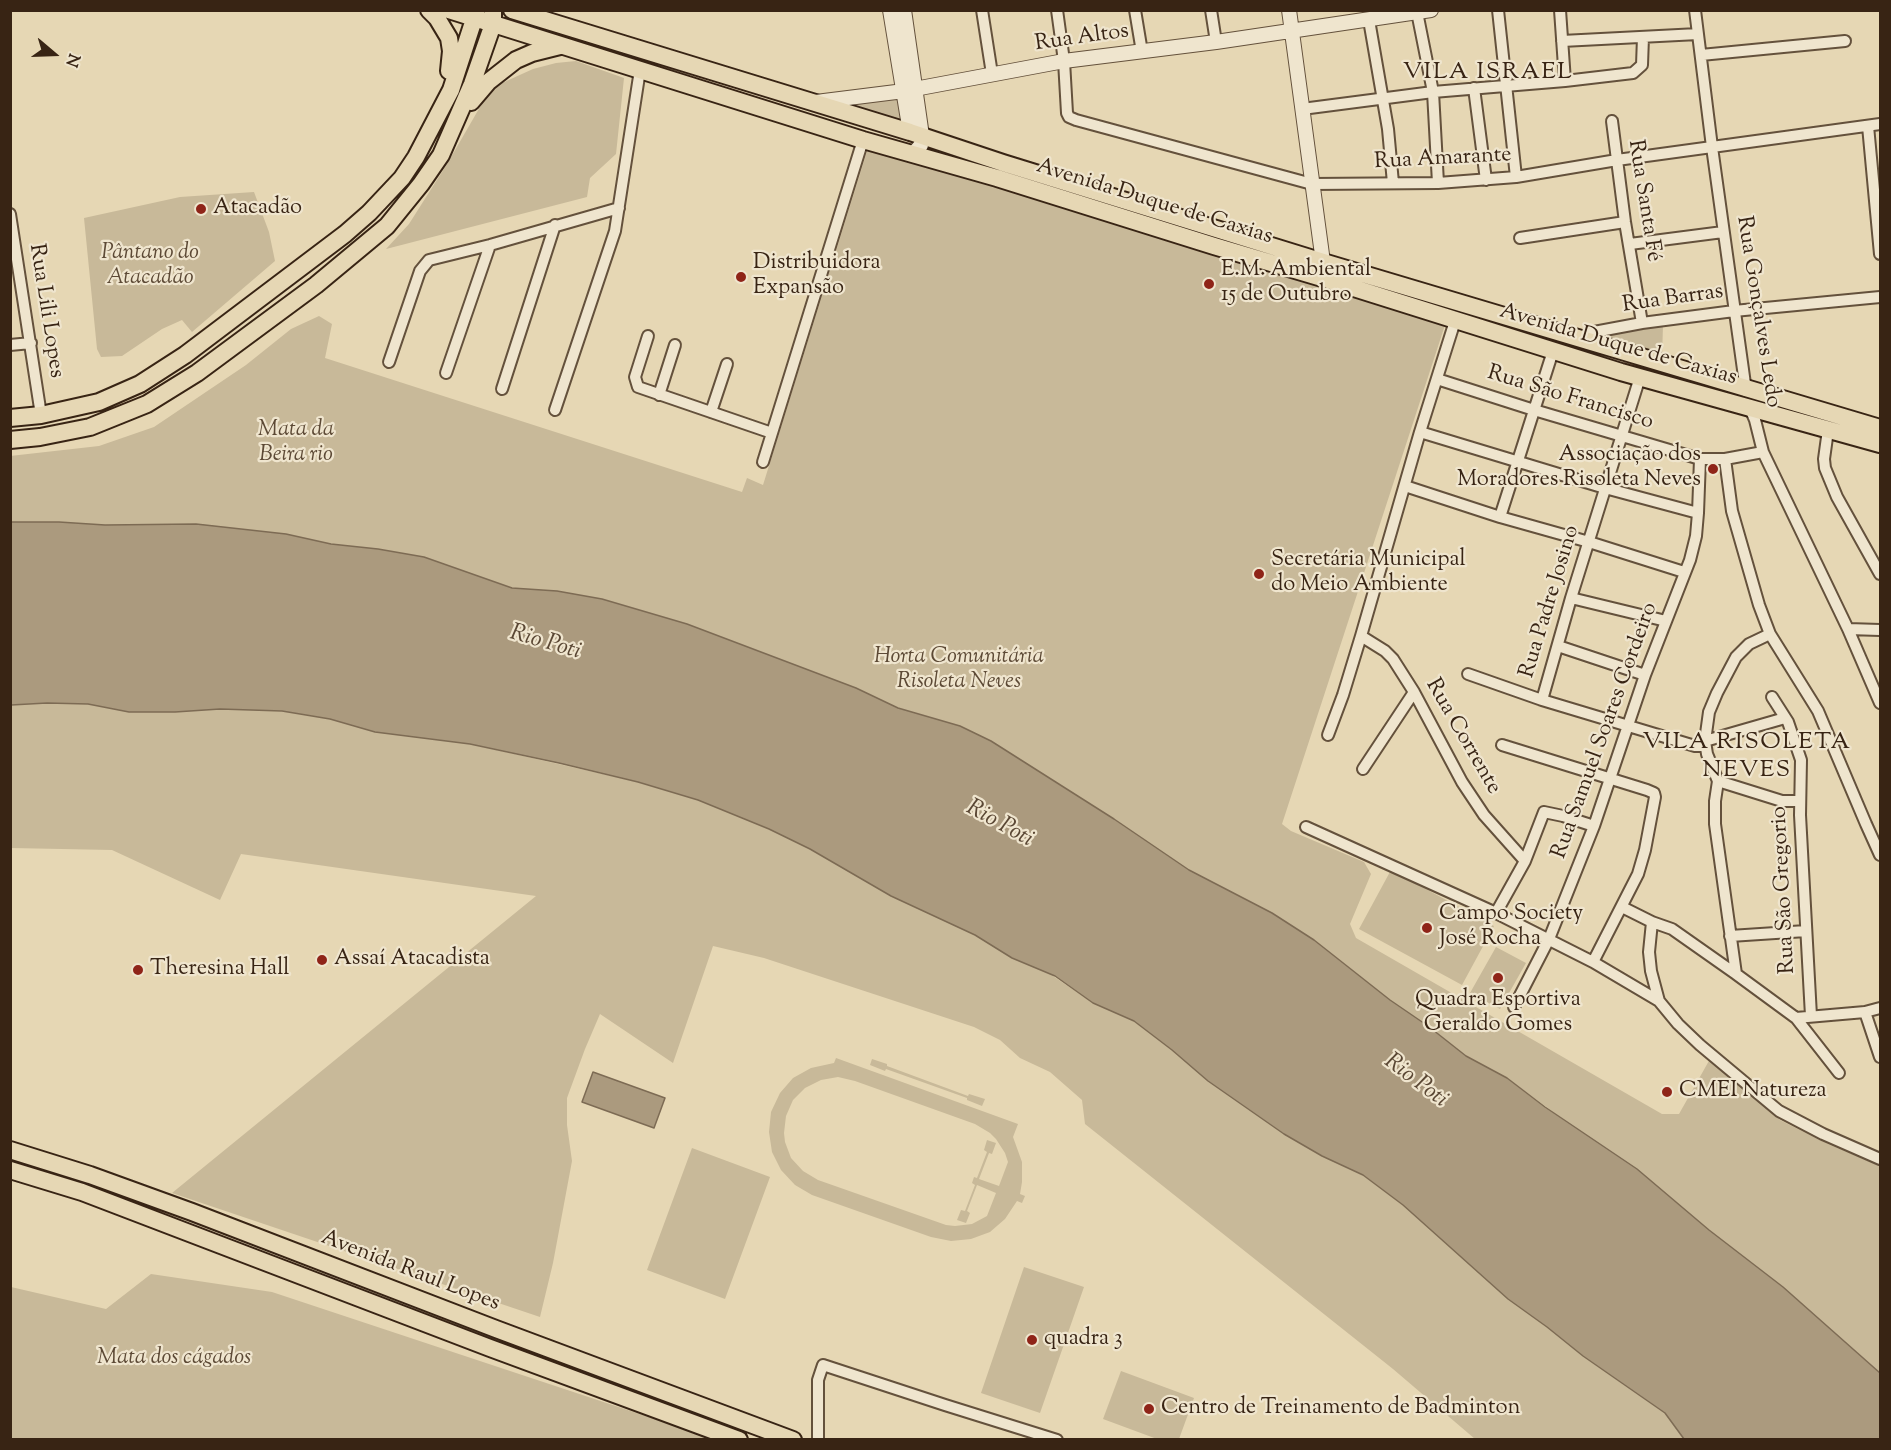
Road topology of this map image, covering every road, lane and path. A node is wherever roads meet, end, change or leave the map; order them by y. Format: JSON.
{"nodes":[{"id":1,"x":429,"y":10,"type":"edge"},
{"id":2,"x":449,"y":10,"type":"edge"},
{"id":3,"x":512,"y":10,"type":"edge"},
{"id":4,"x":890,"y":10,"type":"edge"},
{"id":5,"x":904,"y":10,"type":"edge"},
{"id":6,"x":982,"y":10,"type":"edge"},
{"id":7,"x":1057,"y":10,"type":"edge"},
{"id":8,"x":1135,"y":10,"type":"edge"},
{"id":9,"x":1211,"y":10,"type":"edge"},
{"id":10,"x":1289,"y":10,"type":"edge"},
{"id":11,"x":1498,"y":10,"type":"edge"},
{"id":12,"x":1560,"y":10,"type":"edge"},
{"id":13,"x":1695,"y":10,"type":"edge"},
{"id":14,"x":1424,"y":11,"type":"edge"},
{"id":15,"x":476,"y":15,"type":"edge"},
{"id":16,"x":493,"y":17,"type":"edge"},
{"id":17,"x":1369,"y":20,"type":"junction"},
{"id":18,"x":1292,"y":31,"type":"junction"},
{"id":19,"x":1698,"y":34,"type":"junction"},
{"id":20,"x":1642,"y":37,"type":"junction"},
{"id":21,"x":1562,"y":41,"type":"junction"},
{"id":22,"x":1216,"y":42,"type":"junction"},
{"id":23,"x":1845,"y":42,"type":"dead end"},
{"id":24,"x":562,"y":45,"type":"junction"},
{"id":25,"x":1142,"y":52,"type":"junction"},
{"id":26,"x":1701,"y":55,"type":"junction"},
{"id":27,"x":1064,"y":61,"type":"junction"},
{"id":28,"x":640,"y":70,"type":"junction"},
{"id":29,"x":992,"y":74,"type":"junction"},
{"id":30,"x":1565,"y":81,"type":"junction"},
{"id":31,"x":1506,"y":85,"type":"junction"},
{"id":32,"x":1474,"y":88,"type":"junction"},
{"id":33,"x":909,"y":89,"type":"junction"},
{"id":34,"x":1433,"y":92,"type":"junction"},
{"id":35,"x":1384,"y":98,"type":"junction"},
{"id":36,"x":810,"y":102,"type":"junction"},
{"id":37,"x":1302,"y":109,"type":"junction"},
{"id":38,"x":441,"y":112,"type":"junction"},
{"id":39,"x":458,"y":120,"type":"junction"},
{"id":40,"x":1612,"y":121,"type":"dead end"},
{"id":41,"x":1881,"y":124,"type":"edge"},
{"id":42,"x":1868,"y":126,"type":"junction"},
{"id":43,"x":916,"y":134,"type":"junction"},
{"id":44,"x":862,"y":140,"type":"junction"},
{"id":45,"x":1712,"y":147,"type":"junction"},
{"id":46,"x":913,"y":154,"type":"junction"},
{"id":47,"x":1617,"y":160,"type":"junction"},
{"id":48,"x":1516,"y":177,"type":"junction"},
{"id":49,"x":1486,"y":180,"type":"junction"},
{"id":50,"x":1393,"y":183,"type":"junction"},
{"id":51,"x":1438,"y":183,"type":"junction"},
{"id":52,"x":1312,"y":184,"type":"junction"},
{"id":53,"x":619,"y":208,"type":"junction"},
{"id":54,"x":11,"y":220,"type":"edge"},
{"id":55,"x":1625,"y":222,"type":"junction"},
{"id":56,"x":555,"y":225,"type":"junction"},
{"id":57,"x":1723,"y":232,"type":"junction"},
{"id":58,"x":1520,"y":238,"type":"dead end"},
{"id":59,"x":1630,"y":244,"type":"junction"},
{"id":60,"x":490,"y":245,"type":"junction"},
{"id":61,"x":1881,"y":254,"type":"edge"},
{"id":62,"x":1323,"y":270,"type":"junction"},
{"id":63,"x":1881,"y":297,"type":"edge"},
{"id":64,"x":1734,"y":311,"type":"junction"},
{"id":65,"x":1455,"y":321,"type":"junction"},
{"id":66,"x":1642,"y":323,"type":"junction"},
{"id":67,"x":648,"y":336,"type":"dead end"},
{"id":68,"x":1580,"y":338,"type":"junction"},
{"id":69,"x":30,"y":343,"type":"junction"},
{"id":70,"x":10,"y":345,"type":"edge"},
{"id":71,"x":675,"y":345,"type":"dead end"},
{"id":72,"x":1553,"y":351,"type":"junction"},
{"id":73,"x":389,"y":362,"type":"dead end"},
{"id":74,"x":727,"y":364,"type":"dead end"},
{"id":75,"x":446,"y":373,"type":"dead end"},
{"id":76,"x":1640,"y":377,"type":"junction"},
{"id":77,"x":1437,"y":379,"type":"junction"},
{"id":78,"x":1745,"y":387,"type":"junction"},
{"id":79,"x":502,"y":389,"type":"dead end"},
{"id":80,"x":658,"y":395,"type":"junction"},
{"id":81,"x":1750,"y":408,"type":"junction"},
{"id":82,"x":555,"y":410,"type":"dead end"},
{"id":83,"x":1534,"y":410,"type":"junction"},
{"id":84,"x":711,"y":412,"type":"junction"},
{"id":85,"x":41,"y":415,"type":"junction"},
{"id":86,"x":10,"y":418,"type":"edge"},
{"id":87,"x":1881,"y":428,"type":"edge"},
{"id":88,"x":1828,"y":429,"type":"junction"},
{"id":89,"x":1420,"y":432,"type":"junction"},
{"id":90,"x":772,"y":433,"type":"junction"},
{"id":91,"x":1622,"y":435,"type":"junction"},
{"id":92,"x":10,"y":440,"type":"edge"},
{"id":93,"x":1881,"y":444,"type":"edge"},
{"id":94,"x":1763,"y":452,"type":"junction"},
{"id":95,"x":1700,"y":459,"type":"junction"},
{"id":96,"x":1725,"y":459,"type":"junction"},
{"id":97,"x":763,"y":462,"type":"dead end"},
{"id":98,"x":1518,"y":462,"type":"junction"},
{"id":99,"x":1405,"y":486,"type":"junction"},
{"id":100,"x":1605,"y":488,"type":"junction"},
{"id":101,"x":1698,"y":513,"type":"junction"},
{"id":102,"x":1500,"y":517,"type":"junction"},
{"id":103,"x":1589,"y":542,"type":"junction"},
{"id":104,"x":1684,"y":572,"type":"junction"},
{"id":105,"x":1881,"y":574,"type":"edge"},
{"id":106,"x":1571,"y":598,"type":"junction"},
{"id":107,"x":1666,"y":621,"type":"junction"},
{"id":108,"x":1848,"y":629,"type":"junction"},
{"id":109,"x":1881,"y":630,"type":"edge"},
{"id":110,"x":1770,"y":634,"type":"junction"},
{"id":111,"x":1362,"y":636,"type":"junction"},
{"id":112,"x":1558,"y":646,"type":"junction"},
{"id":113,"x":1468,"y":674,"type":"dead end"},
{"id":114,"x":1645,"y":675,"type":"junction"},
{"id":115,"x":1414,"y":692,"type":"junction"},
{"id":116,"x":1772,"y":697,"type":"dead end"},
{"id":117,"x":1542,"y":700,"type":"junction"},
{"id":118,"x":1881,"y":703,"type":"edge"},
{"id":119,"x":1785,"y":718,"type":"junction"},
{"id":120,"x":1628,"y":726,"type":"junction"},
{"id":121,"x":1328,"y":735,"type":"dead end"},
{"id":122,"x":1705,"y":743,"type":"junction"},
{"id":123,"x":1502,"y":745,"type":"dead end"},
{"id":124,"x":1363,"y":770,"type":"dead end"},
{"id":125,"x":1609,"y":778,"type":"junction"},
{"id":126,"x":1718,"y":782,"type":"junction"},
{"id":127,"x":1800,"y":801,"type":"junction"},
{"id":128,"x":1593,"y":826,"type":"junction"},
{"id":129,"x":1306,"y":827,"type":"dead end"},
{"id":130,"x":1881,"y":855,"type":"edge"},
{"id":131,"x":1525,"y":861,"type":"junction"},
{"id":132,"x":1622,"y":907,"type":"junction"},
{"id":133,"x":1496,"y":913,"type":"junction"},
{"id":134,"x":1652,"y":922,"type":"junction"},
{"id":135,"x":1806,"y":930,"type":"junction"},
{"id":136,"x":1730,"y":936,"type":"junction"},
{"id":137,"x":1549,"y":939,"type":"junction"},
{"id":138,"x":1593,"y":962,"type":"junction"},
{"id":139,"x":1736,"y":974,"type":"junction"},
{"id":140,"x":1659,"y":1001,"type":"junction"},
{"id":141,"x":1514,"y":1007,"type":"dead end"},
{"id":142,"x":1881,"y":1008,"type":"edge"},
{"id":143,"x":1865,"y":1012,"type":"junction"},
{"id":144,"x":1811,"y":1016,"type":"junction"},
{"id":145,"x":1796,"y":1018,"type":"junction"},
{"id":146,"x":1881,"y":1058,"type":"edge"},
{"id":147,"x":1839,"y":1073,"type":"dead end"},
{"id":148,"x":10,"y":1150,"type":"edge"},
{"id":149,"x":1881,"y":1159,"type":"edge"},
{"id":150,"x":10,"y":1170,"type":"edge"},
{"id":151,"x":739,"y":1440,"type":"edge"},
{"id":152,"x":793,"y":1440,"type":"edge"},
{"id":153,"x":818,"y":1440,"type":"edge"},
{"id":154,"x":1057,"y":1440,"type":"edge"}],
"edges":[{"from":1,"to":38,"type":"main road"},
{"from":2,"to":15,"type":"main road","name":"Avenida Duque de Caxias"},
{"from":3,"to":36,"type":"main road","name":"Avenida Duque de Caxias"},
{"from":4,"to":33,"type":"street"},
{"from":5,"to":33,"type":"street"},
{"from":6,"to":29,"type":"street"},
{"from":7,"to":27,"type":"street"},
{"from":8,"to":25,"type":"street"},
{"from":9,"to":22,"type":"street"},
{"from":10,"to":18,"type":"street"},
{"from":11,"to":31,"type":"street"},
{"from":12,"to":21,"type":"street"},
{"from":13,"to":19,"type":"street","name":"Rua Gonçalves Ledo"},
{"from":14,"to":17,"type":"street","name":"Rua Altos"},
{"from":14,"to":34,"type":"street"},
{"from":15,"to":16,"type":"main road","name":"Avenida Duque de Caxias"},
{"from":15,"to":38,"type":"main road"},
{"from":16,"to":24,"type":"main road","name":"Avenida Duque de Caxias"},
{"from":16,"to":39,"type":"main road"},
{"from":17,"to":18,"type":"street","name":"Rua Altos"},
{"from":17,"to":35,"type":"street"},
{"from":18,"to":22,"type":"street","name":"Rua Altos"},
{"from":18,"to":37,"type":"street"},
{"from":19,"to":20,"type":"street"},
{"from":19,"to":26,"type":"street","name":"Rua Gonçalves Ledo"},
{"from":20,"to":21,"type":"street"},
{"from":20,"to":30,"type":"street"},
{"from":21,"to":30,"type":"street"},
{"from":22,"to":25,"type":"street","name":"Rua Altos"},
{"from":23,"to":26,"type":"street"},
{"from":24,"to":28,"type":"main road","name":"Avenida Duque de Caxias"},
{"from":24,"to":39,"type":"main road"},
{"from":25,"to":27,"type":"street","name":"Rua Altos"},
{"from":26,"to":45,"type":"street","name":"Rua Gonçalves Ledo"},
{"from":27,"to":29,"type":"street","name":"Rua Altos"},
{"from":27,"to":52,"type":"street","name":"Rua Amarante"},
{"from":28,"to":44,"type":"main road","name":"Avenida Duque de Caxias"},
{"from":28,"to":53,"type":"street"},
{"from":29,"to":33,"type":"street","name":"Rua Altos"},
{"from":30,"to":31,"type":"street"},
{"from":31,"to":32,"type":"street"},
{"from":31,"to":48,"type":"street"},
{"from":32,"to":34,"type":"street"},
{"from":32,"to":49,"type":"street"},
{"from":33,"to":36,"type":"street","name":"Rua Altos"},
{"from":33,"to":43,"type":"street"},
{"from":34,"to":35,"type":"street"},
{"from":34,"to":51,"type":"street"},
{"from":35,"to":37,"type":"street"},
{"from":35,"to":50,"type":"street"},
{"from":36,"to":43,"type":"main road","name":"Avenida Duque de Caxias"},
{"from":37,"to":52,"type":"street"},
{"from":38,"to":85,"type":"main road"},
{"from":39,"to":92,"type":"main road"},
{"from":40,"to":47,"type":"street","name":"Rua Santa Fé"},
{"from":41,"to":42,"type":"street","name":"Rua Amarante"},
{"from":42,"to":45,"type":"street","name":"Rua Amarante"},
{"from":42,"to":61,"type":"street"},
{"from":43,"to":46,"type":"street"},
{"from":43,"to":62,"type":"main road","name":"Avenida Duque de Caxias"},
{"from":44,"to":46,"type":"main road","name":"Avenida Duque de Caxias"},
{"from":44,"to":90,"type":"street"},
{"from":45,"to":47,"type":"street","name":"Rua Amarante"},
{"from":45,"to":57,"type":"street","name":"Rua Gonçalves Ledo"},
{"from":46,"to":62,"type":"main road","name":"Avenida Duque de Caxias"},
{"from":47,"to":48,"type":"street","name":"Rua Amarante"},
{"from":47,"to":55,"type":"street","name":"Rua Santa Fé"},
{"from":48,"to":49,"type":"street","name":"Rua Amarante"},
{"from":49,"to":51,"type":"street","name":"Rua Amarante"},
{"from":50,"to":51,"type":"street","name":"Rua Amarante"},
{"from":50,"to":52,"type":"street","name":"Rua Amarante"},
{"from":52,"to":62,"type":"street"},
{"from":53,"to":56,"type":"street"},
{"from":53,"to":82,"type":"street"},
{"from":54,"to":69,"type":"street","name":"Rua Lili Lopes"},
{"from":55,"to":58,"type":"street"},
{"from":55,"to":59,"type":"street","name":"Rua Santa Fé"},
{"from":56,"to":60,"type":"street"},
{"from":56,"to":79,"type":"street"},
{"from":57,"to":59,"type":"street"},
{"from":57,"to":64,"type":"street","name":"Rua Gonçalves Ledo"},
{"from":59,"to":66,"type":"street","name":"Rua Santa Fé"},
{"from":60,"to":73,"type":"street"},
{"from":60,"to":75,"type":"street"},
{"from":62,"to":65,"type":"main road","name":"Avenida Duque de Caxias"},
{"from":62,"to":68,"type":"main road","name":"Avenida Duque de Caxias"},
{"from":63,"to":64,"type":"street","name":"Rua Barras"},
{"from":64,"to":66,"type":"street","name":"Rua Barras"},
{"from":64,"to":78,"type":"street","name":"Rua Gonçalves Ledo"},
{"from":65,"to":72,"type":"main road","name":"Avenida Duque de Caxias"},
{"from":65,"to":77,"type":"street"},
{"from":66,"to":68,"type":"street","name":"Rua Barras"},
{"from":67,"to":80,"type":"street"},
{"from":68,"to":78,"type":"main road","name":"Avenida Duque de Caxias"},
{"from":69,"to":70,"type":"street"},
{"from":69,"to":85,"type":"street","name":"Rua Lili Lopes"},
{"from":71,"to":80,"type":"street"},
{"from":72,"to":76,"type":"main road","name":"Avenida Duque de Caxias"},
{"from":72,"to":83,"type":"street"},
{"from":74,"to":84,"type":"street"},
{"from":76,"to":81,"type":"main road","name":"Avenida Duque de Caxias"},
{"from":76,"to":91,"type":"street","name":"Rua Padre Josino"},
{"from":77,"to":83,"type":"street","name":"Rua São Francisco"},
{"from":77,"to":89,"type":"street"},
{"from":78,"to":81,"type":"street","name":"Rua Gonçalves Ledo"},
{"from":78,"to":87,"type":"main road","name":"Avenida Duque de Caxias"},
{"from":80,"to":84,"type":"street"},
{"from":81,"to":88,"type":"main road","name":"Avenida Duque de Caxias"},
{"from":81,"to":94,"type":"street","name":"Rua Gonçalves Ledo"},
{"from":83,"to":91,"type":"street","name":"Rua São Francisco"},
{"from":83,"to":98,"type":"street"},
{"from":84,"to":90,"type":"street"},
{"from":85,"to":86,"type":"main road"},
{"from":88,"to":93,"type":"main road","name":"Avenida Duque de Caxias"},
{"from":88,"to":105,"type":"street"},
{"from":89,"to":98,"type":"street"},
{"from":89,"to":99,"type":"street"},
{"from":90,"to":97,"type":"street"},
{"from":91,"to":95,"type":"street","name":"Rua São Francisco"},
{"from":91,"to":100,"type":"street","name":"Rua Padre Josino"},
{"from":94,"to":96,"type":"street","name":"Rua São Francisco"},
{"from":94,"to":108,"type":"street","name":"Rua Gonçalves Ledo"},
{"from":95,"to":96,"type":"street","name":"Rua São Francisco"},
{"from":95,"to":101,"type":"street","name":"Rua Samuel Soares Cordeiro"},
{"from":96,"to":110,"type":"street"},
{"from":98,"to":100,"type":"street"},
{"from":98,"to":102,"type":"street"},
{"from":99,"to":102,"type":"street"},
{"from":99,"to":111,"type":"street"},
{"from":100,"to":101,"type":"street"},
{"from":100,"to":103,"type":"street","name":"Rua Padre Josino"},
{"from":101,"to":104,"type":"street","name":"Rua Samuel Soares Cordeiro"},
{"from":102,"to":103,"type":"street"},
{"from":103,"to":104,"type":"street"},
{"from":103,"to":106,"type":"street","name":"Rua Padre Josino"},
{"from":104,"to":107,"type":"street","name":"Rua Samuel Soares Cordeiro"},
{"from":106,"to":107,"type":"street"},
{"from":106,"to":112,"type":"street","name":"Rua Padre Josino"},
{"from":107,"to":114,"type":"street","name":"Rua Samuel Soares Cordeiro"},
{"from":108,"to":109,"type":"street"},
{"from":108,"to":118,"type":"street","name":"Rua Gonçalves Ledo"},
{"from":110,"to":122,"type":"street"},
{"from":110,"to":130,"type":"street"},
{"from":111,"to":115,"type":"street","name":"Rua Corrente"},
{"from":111,"to":121,"type":"street"},
{"from":112,"to":114,"type":"street"},
{"from":112,"to":117,"type":"street","name":"Rua Padre Josino"},
{"from":113,"to":117,"type":"street"},
{"from":114,"to":120,"type":"street","name":"Rua Samuel Soares Cordeiro"},
{"from":115,"to":124,"type":"street"},
{"from":115,"to":131,"type":"street","name":"Rua Corrente"},
{"from":116,"to":119,"type":"street","name":"Rua São Gregorio"},
{"from":117,"to":120,"type":"street"},
{"from":119,"to":122,"type":"street"},
{"from":119,"to":127,"type":"street","name":"Rua São Gregorio"},
{"from":120,"to":122,"type":"street"},
{"from":120,"to":125,"type":"street","name":"Rua Samuel Soares Cordeiro"},
{"from":122,"to":126,"type":"street"},
{"from":123,"to":125,"type":"street"},
{"from":125,"to":128,"type":"street","name":"Rua Samuel Soares Cordeiro"},
{"from":125,"to":132,"type":"street"},
{"from":126,"to":127,"type":"street"},
{"from":126,"to":136,"type":"street"},
{"from":127,"to":135,"type":"street","name":"Rua São Gregorio"},
{"from":128,"to":131,"type":"street"},
{"from":128,"to":137,"type":"street","name":"Rua Samuel Soares Cordeiro"},
{"from":129,"to":133,"type":"street"},
{"from":131,"to":133,"type":"street"},
{"from":132,"to":134,"type":"street"},
{"from":132,"to":138,"type":"street"},
{"from":133,"to":137,"type":"street"},
{"from":134,"to":139,"type":"street"},
{"from":134,"to":140,"type":"street"},
{"from":135,"to":136,"type":"street"},
{"from":135,"to":144,"type":"street","name":"Rua São Gregorio"},
{"from":136,"to":139,"type":"street"},
{"from":137,"to":138,"type":"street"},
{"from":137,"to":141,"type":"street","name":"Rua Samuel Soares Cordeiro"},
{"from":138,"to":140,"type":"street"},
{"from":139,"to":145,"type":"street"},
{"from":140,"to":149,"type":"street"},
{"from":142,"to":143,"type":"street"},
{"from":143,"to":144,"type":"street"},
{"from":143,"to":146,"type":"street"},
{"from":144,"to":145,"type":"street"},
{"from":145,"to":147,"type":"street"},
{"from":148,"to":152,"type":"main road","name":"Avenida Raul Lopes"},
{"from":150,"to":151,"type":"main road","name":"Avenida Raul Lopes"},
{"from":153,"to":154,"type":"street"}]}
